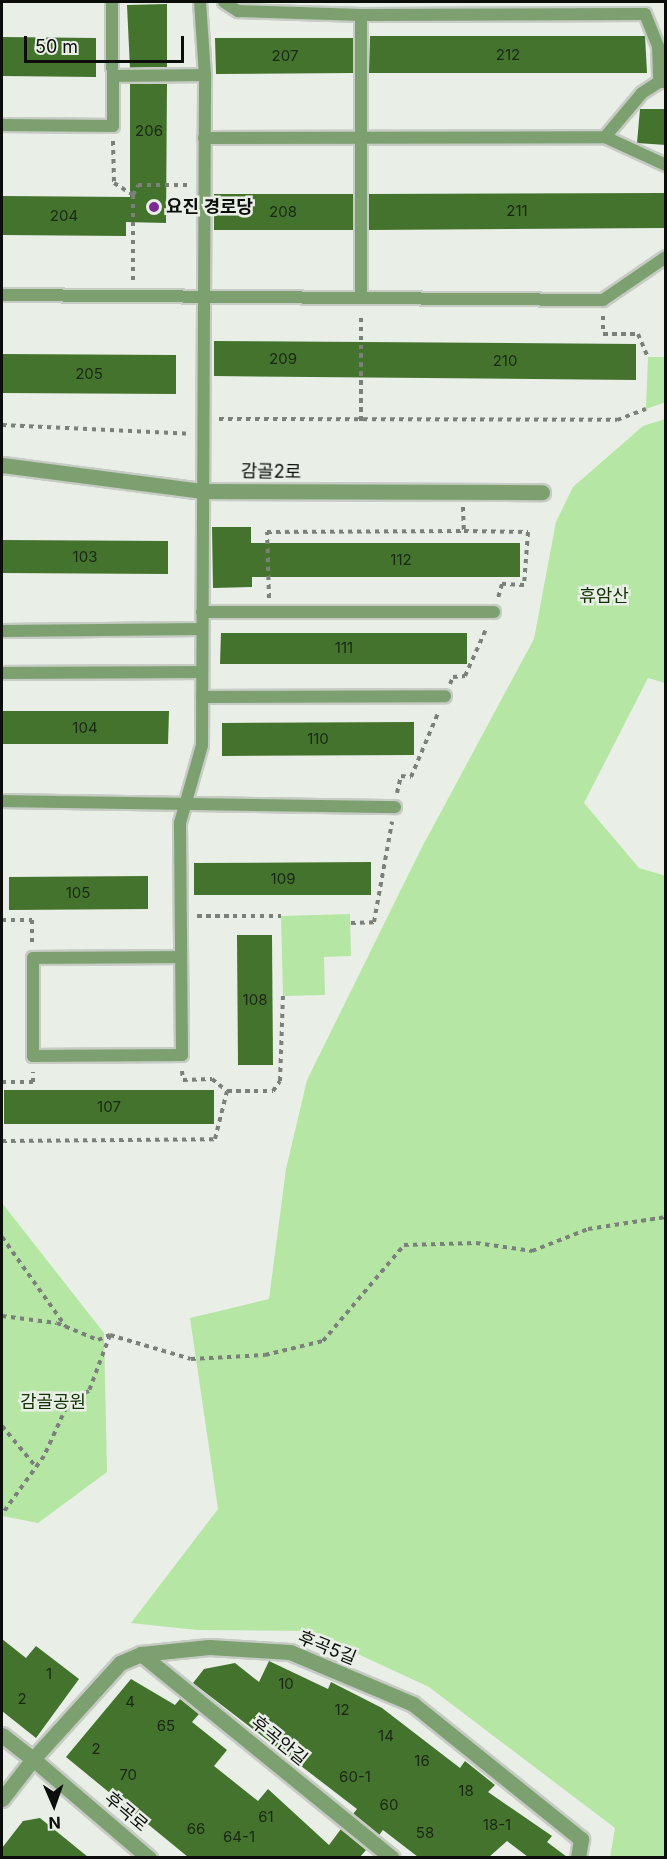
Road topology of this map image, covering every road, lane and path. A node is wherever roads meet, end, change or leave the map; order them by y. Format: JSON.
{"nodes":[{"id":1,"x":112,"y":2,"type":"edge"},
{"id":2,"x":200,"y":2,"type":"edge"},
{"id":3,"x":224,"y":2,"type":"edge"},
{"id":4,"x":361,"y":15,"type":"junction"},
{"id":5,"x":205,"y":75,"type":"junction"},
{"id":6,"x":113,"y":76,"type":"junction"},
{"id":7,"x":662,"y":82,"type":"edge"},
{"id":8,"x":2,"y":125,"type":"edge"},
{"id":9,"x":113,"y":126,"type":"junction"},
{"id":10,"x":605,"y":136,"type":"junction"},
{"id":11,"x":204,"y":138,"type":"junction"},
{"id":12,"x":362,"y":138,"type":"junction"},
{"id":13,"x":666,"y":165,"type":"edge"},
{"id":14,"x":204,"y":185,"type":"junction"},
{"id":15,"x":133,"y":195,"type":"junction"},
{"id":16,"x":666,"y":257,"type":"edge"},
{"id":17,"x":133,"y":294,"type":"junction"},
{"id":18,"x":2,"y":295,"type":"edge"},
{"id":19,"x":204,"y":295,"type":"junction"},
{"id":20,"x":361,"y":297,"type":"junction"},
{"id":21,"x":603,"y":300,"type":"junction"},
{"id":22,"x":648,"y":357,"type":"dead end"},
{"id":23,"x":646,"y":409,"type":"dead end"},
{"id":24,"x":203,"y":419,"type":"junction"},
{"id":25,"x":361,"y":421,"type":"junction"},
{"id":26,"x":2,"y":425,"type":"edge"},
{"id":27,"x":203,"y":434,"type":"junction"},
{"id":28,"x":2,"y":465,"type":"edge"},
{"id":29,"x":203,"y":491,"type":"junction"},
{"id":30,"x":542,"y":492,"type":"dead end"},
{"id":31,"x":464,"y":531,"type":"dead end"},
{"id":32,"x":202,"y":612,"type":"junction"},
{"id":33,"x":270,"y":612,"type":"junction"},
{"id":34,"x":494,"y":612,"type":"dead end"},
{"id":35,"x":202,"y":629,"type":"junction"},
{"id":36,"x":2,"y":631,"type":"edge"},
{"id":37,"x":202,"y":672,"type":"junction"},
{"id":38,"x":2,"y":673,"type":"edge"},
{"id":39,"x":445,"y":696,"type":"dead end"},
{"id":40,"x":202,"y":697,"type":"junction"},
{"id":41,"x":2,"y":801,"type":"edge"},
{"id":42,"x":185,"y":807,"type":"junction"},
{"id":43,"x":395,"y":807,"type":"dead end"},
{"id":44,"x":181,"y":916,"type":"junction"},
{"id":45,"x":281,"y":916,"type":"dead end"},
{"id":46,"x":2,"y":920,"type":"edge"},
{"id":47,"x":181,"y":957,"type":"junction"},
{"id":48,"x":33,"y":958,"type":"junction"},
{"id":49,"x":283,"y":996,"type":"dead end"},
{"id":50,"x":182,"y":1055,"type":"junction"},
{"id":51,"x":33,"y":1056,"type":"junction"},
{"id":52,"x":2,"y":1082,"type":"edge"},
{"id":53,"x":226,"y":1090,"type":"junction"},
{"id":54,"x":2,"y":1141,"type":"edge"},
{"id":55,"x":666,"y":1217,"type":"edge"},
{"id":56,"x":2,"y":1237,"type":"edge"},
{"id":57,"x":2,"y":1316,"type":"edge"},
{"id":58,"x":66,"y":1327,"type":"junction"},
{"id":59,"x":110,"y":1335,"type":"junction"},
{"id":60,"x":2,"y":1426,"type":"edge"},
{"id":61,"x":36,"y":1467,"type":"junction"},
{"id":62,"x":2,"y":1514,"type":"edge"},
{"id":63,"x":141,"y":1654,"type":"junction"},
{"id":64,"x":2,"y":1735,"type":"edge"},
{"id":65,"x":33,"y":1759,"type":"junction"},
{"id":66,"x":2,"y":1799,"type":"edge"},
{"id":67,"x":149,"y":1857,"type":"edge"},
{"id":68,"x":392,"y":1857,"type":"edge"},
{"id":69,"x":578,"y":1857,"type":"edge"}],
"edges":[{"from":1,"to":6,"type":"lane"},
{"from":2,"to":5,"type":"lane"},
{"from":3,"to":4,"type":"lane"},
{"from":4,"to":7,"type":"lane"},
{"from":4,"to":12,"type":"lane"},
{"from":5,"to":6,"type":"lane"},
{"from":5,"to":11,"type":"lane"},
{"from":6,"to":9,"type":"lane"},
{"from":7,"to":10,"type":"lane"},
{"from":8,"to":9,"type":"lane"},
{"from":9,"to":15,"type":"path"},
{"from":10,"to":12,"type":"lane"},
{"from":10,"to":13,"type":"lane"},
{"from":11,"to":12,"type":"lane"},
{"from":11,"to":14,"type":"lane"},
{"from":12,"to":20,"type":"lane"},
{"from":14,"to":15,"type":"path"},
{"from":14,"to":19,"type":"lane"},
{"from":15,"to":17,"type":"path"},
{"from":16,"to":21,"type":"lane"},
{"from":17,"to":18,"type":"lane"},
{"from":17,"to":19,"type":"lane"},
{"from":19,"to":20,"type":"lane"},
{"from":19,"to":24,"type":"lane"},
{"from":20,"to":21,"type":"lane"},
{"from":20,"to":25,"type":"path"},
{"from":21,"to":22,"type":"path"},
{"from":23,"to":25,"type":"path"},
{"from":24,"to":25,"type":"path"},
{"from":24,"to":27,"type":"lane"},
{"from":26,"to":27,"type":"path"},
{"from":27,"to":29,"type":"lane"},
{"from":28,"to":29,"type":"street","name":"감골2로"},
{"from":29,"to":30,"type":"street","name":"감골2로"},
{"from":29,"to":32,"type":"lane"},
{"from":31,"to":33,"type":"path"},
{"from":32,"to":33,"type":"lane"},
{"from":32,"to":35,"type":"lane"},
{"from":33,"to":34,"type":"lane"},
{"from":35,"to":36,"type":"lane"},
{"from":35,"to":37,"type":"lane"},
{"from":37,"to":38,"type":"lane"},
{"from":37,"to":40,"type":"lane"},
{"from":39,"to":40,"type":"lane"},
{"from":40,"to":42,"type":"lane"},
{"from":41,"to":42,"type":"lane"},
{"from":42,"to":43,"type":"lane"},
{"from":42,"to":44,"type":"lane"},
{"from":44,"to":45,"type":"path"},
{"from":44,"to":47,"type":"lane"},
{"from":46,"to":48,"type":"path"},
{"from":47,"to":48,"type":"lane"},
{"from":47,"to":50,"type":"lane"},
{"from":48,"to":51,"type":"lane"},
{"from":49,"to":53,"type":"path"},
{"from":50,"to":51,"type":"lane"},
{"from":50,"to":53,"type":"path"},
{"from":51,"to":52,"type":"path"},
{"from":53,"to":54,"type":"path"},
{"from":55,"to":59,"type":"path"},
{"from":56,"to":58,"type":"path"},
{"from":57,"to":58,"type":"path"},
{"from":58,"to":59,"type":"path"},
{"from":59,"to":61,"type":"path"},
{"from":60,"to":61,"type":"path"},
{"from":61,"to":62,"type":"path"},
{"from":63,"to":65,"type":"street","name":"후곡5길"},
{"from":63,"to":68,"type":"street","name":"후곡안길"},
{"from":63,"to":69,"type":"street","name":"후곡5길"},
{"from":64,"to":65,"type":"street","name":"후곡로"},
{"from":65,"to":66,"type":"street"},
{"from":65,"to":67,"type":"street","name":"후곡로"}]}
